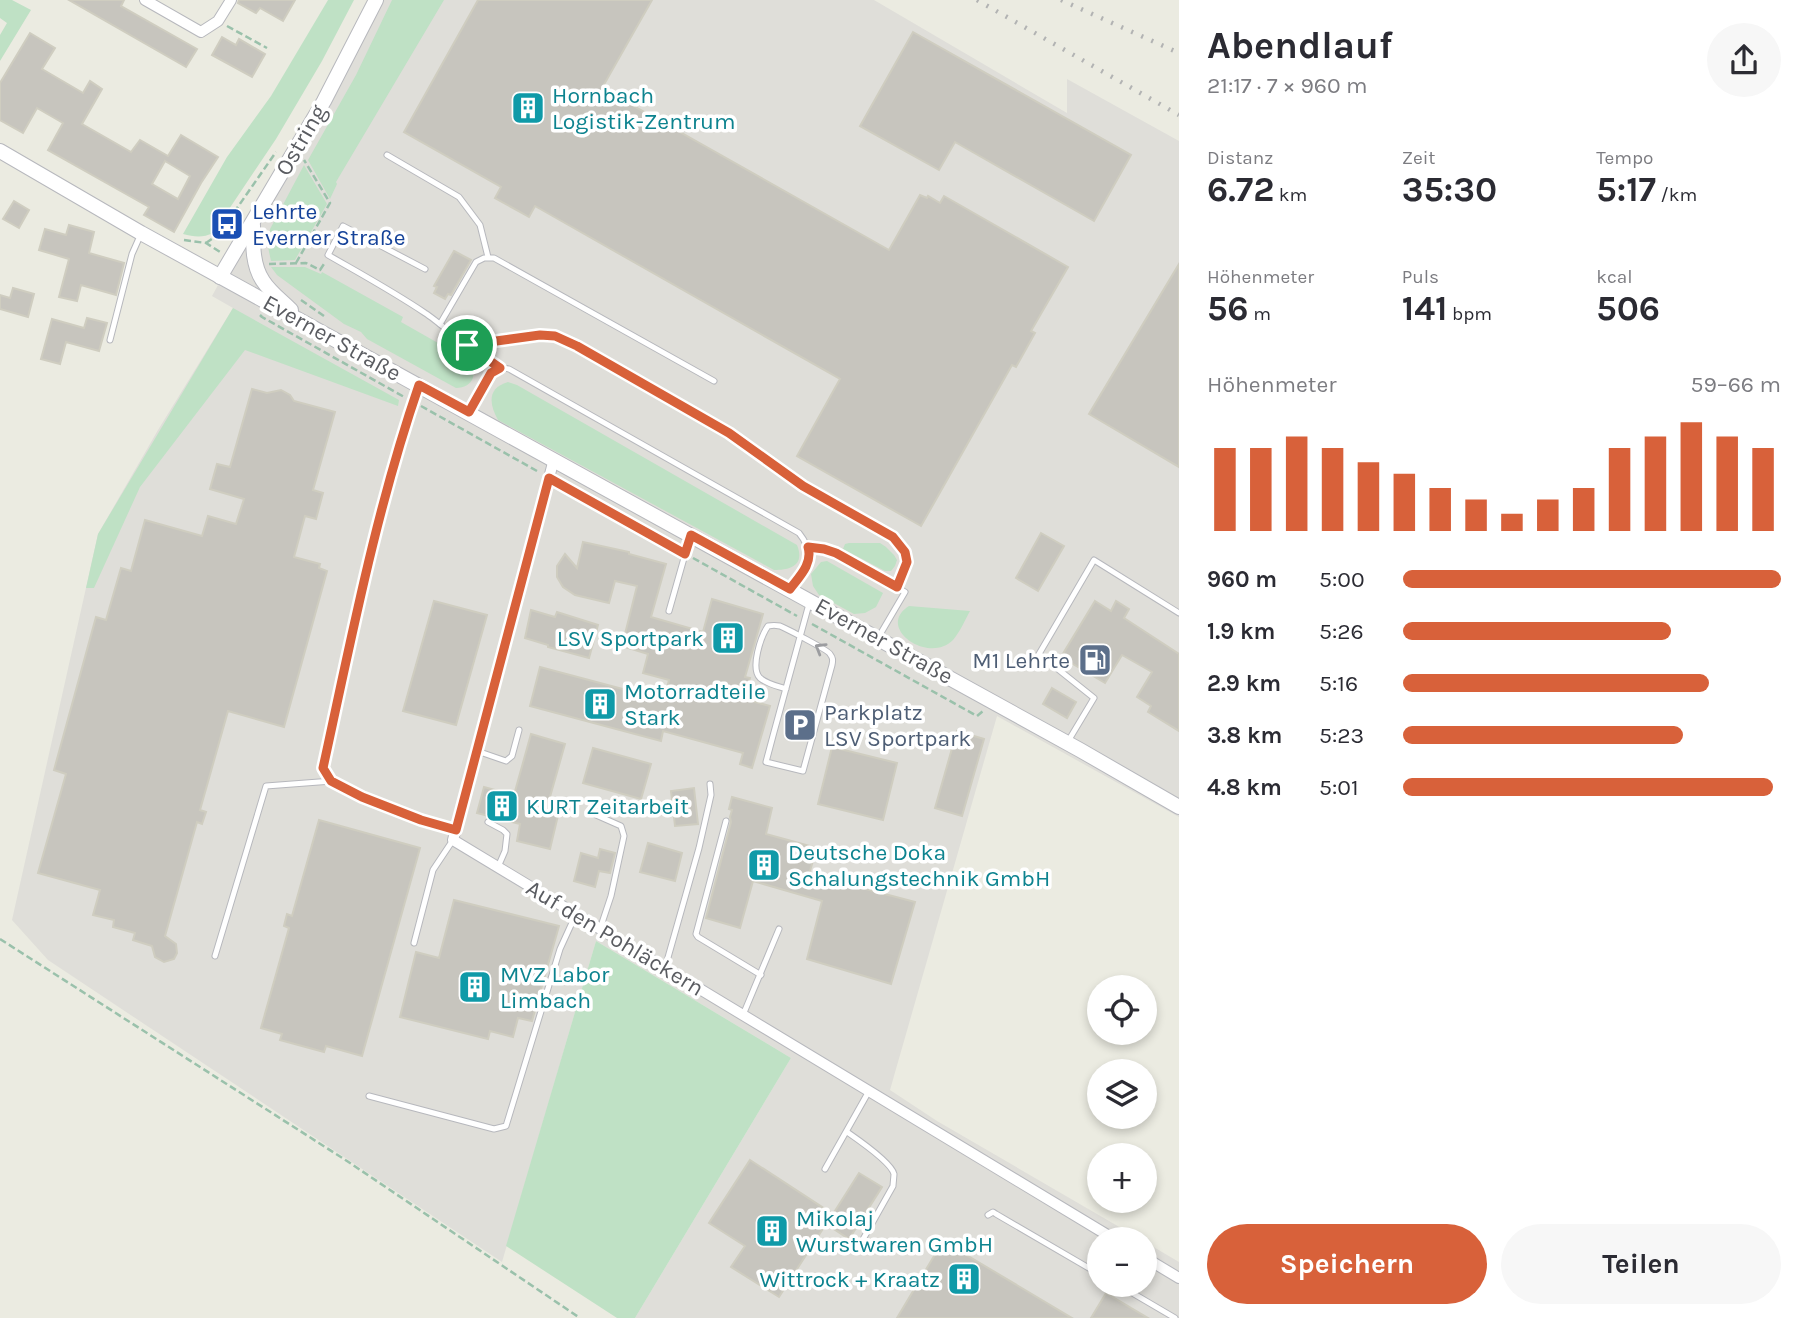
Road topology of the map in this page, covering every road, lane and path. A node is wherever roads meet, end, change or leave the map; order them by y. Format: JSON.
{"nodes":[{"id":1,"x":145,"y":0,"type":"edge"},
{"id":2,"x":231,"y":0,"type":"edge"},
{"id":3,"x":376,"y":0,"type":"edge"},
{"id":4,"x":218,"y":21,"type":"junction"},
{"id":5,"x":267,"y":48,"type":"dead end"},
{"id":6,"x":282,"y":144,"type":"dead end"},
{"id":7,"x":0,"y":151,"type":"edge"},
{"id":8,"x":387,"y":155,"type":"dead end"},
{"id":9,"x":303,"y":159,"type":"dead end"},
{"id":10,"x":253,"y":223,"type":"junction"},
{"id":11,"x":141,"y":233,"type":"junction"},
{"id":12,"x":205,"y":243,"type":"dead end"},
{"id":13,"x":328,"y":255,"type":"junction"},
{"id":14,"x":488,"y":257,"type":"junction"},
{"id":15,"x":296,"y":263,"type":"junction"},
{"id":16,"x":266,"y":264,"type":"dead end"},
{"id":17,"x":425,"y":269,"type":"dead end"},
{"id":18,"x":220,"y":277,"type":"junction"},
{"id":19,"x":292,"y":293,"type":"dead end"},
{"id":20,"x":254,"y":295,"type":"junction"},
{"id":21,"x":302,"y":321,"type":"junction"},
{"id":22,"x":331,"y":321,"type":"dead end"},
{"id":23,"x":440,"y":324,"type":"junction"},
{"id":24,"x":110,"y":341,"type":"dead end"},
{"id":25,"x":467,"y":345,"type":"junction"},
{"id":26,"x":500,"y":368,"type":"junction"},
{"id":27,"x":714,"y":381,"type":"dead end"},
{"id":28,"x":419,"y":385,"type":"junction"},
{"id":29,"x":413,"y":402,"type":"junction"},
{"id":30,"x":469,"y":412,"type":"junction"},
{"id":31,"x":554,"y":459,"type":"junction"},
{"id":32,"x":549,"y":478,"type":"junction"},
{"id":33,"x":691,"y":535,"type":"junction"},
{"id":34,"x":808,"y":547,"type":"junction"},
{"id":35,"x":685,"y":554,"type":"junction"},
{"id":36,"x":897,"y":587,"type":"junction"},
{"id":37,"x":790,"y":589,"type":"junction"},
{"id":38,"x":810,"y":601,"type":"junction"},
{"id":39,"x":669,"y":611,"type":"dead end"},
{"id":40,"x":1179,"y":613,"type":"edge"},
{"id":41,"x":805,"y":620,"type":"junction"},
{"id":42,"x":800,"y":637,"type":"junction"},
{"id":43,"x":878,"y":638,"type":"junction"},
{"id":44,"x":786,"y":689,"type":"junction"},
{"id":45,"x":995,"y":703,"type":"junction"},
{"id":46,"x":520,"y":730,"type":"dead end"},
{"id":47,"x":1067,"y":743,"type":"junction"},
{"id":48,"x":477,"y":751,"type":"junction"},
{"id":49,"x":331,"y":781,"type":"junction"},
{"id":50,"x":710,"y":784,"type":"dead end"},
{"id":51,"x":1179,"y":807,"type":"edge"},
{"id":52,"x":596,"y":815,"type":"dead end"},
{"id":53,"x":726,"y":821,"type":"dead end"},
{"id":54,"x":488,"y":822,"type":"dead end"},
{"id":55,"x":454,"y":835,"type":"junction"},
{"id":56,"x":498,"y":867,"type":"junction"},
{"id":57,"x":576,"y":914,"type":"junction"},
{"id":58,"x":600,"y":929,"type":"junction"},
{"id":59,"x":779,"y":929,"type":"dead end"},
{"id":60,"x":0,"y":939,"type":"edge"},
{"id":61,"x":414,"y":943,"type":"dead end"},
{"id":62,"x":215,"y":956,"type":"dead end"},
{"id":63,"x":665,"y":968,"type":"junction"},
{"id":64,"x":761,"y":975,"type":"junction"},
{"id":65,"x":743,"y":1015,"type":"junction"},
{"id":66,"x":869,"y":1091,"type":"junction"},
{"id":67,"x":369,"y":1096,"type":"dead end"},
{"id":68,"x":847,"y":1132,"type":"junction"},
{"id":69,"x":825,"y":1169,"type":"dead end"},
{"id":70,"x":988,"y":1214,"type":"dead end"},
{"id":71,"x":1094,"y":1227,"type":"edge"},
{"id":72,"x":857,"y":1250,"type":"dead end"},
{"id":73,"x":1157,"y":1265,"type":"edge"},
{"id":74,"x":1087,"y":1267,"type":"edge"},
{"id":75,"x":1179,"y":1278,"type":"edge"},
{"id":76,"x":1139,"y":1297,"type":"edge"},
{"id":77,"x":580,"y":1318,"type":"edge"},
{"id":78,"x":1175,"y":1318,"type":"edge"}],
"edges":[{"from":1,"to":4,"type":"street"},
{"from":2,"to":4,"type":"street"},
{"from":3,"to":10,"type":"street","name":"Ostring"},
{"from":4,"to":5,"type":"path"},
{"from":6,"to":12,"type":"path"},
{"from":7,"to":11,"type":"street","name":"Everner Straße"},
{"from":8,"to":14,"type":"lane"},
{"from":9,"to":15,"type":"path"},
{"from":10,"to":18,"type":"street","name":"Ostring"},
{"from":10,"to":21,"type":"street"},
{"from":11,"to":18,"type":"street","name":"Everner Straße"},
{"from":11,"to":24,"type":"lane"},
{"from":13,"to":15,"type":"path"},
{"from":13,"to":17,"type":"lane"},
{"from":13,"to":23,"type":"lane"},
{"from":14,"to":23,"type":"lane"},
{"from":14,"to":27,"type":"lane"},
{"from":15,"to":16,"type":"path"},
{"from":18,"to":20,"type":"street","name":"Everner Straße"},
{"from":19,"to":22,"type":"path"},
{"from":20,"to":21,"type":"street","name":"Everner Straße"},
{"from":20,"to":29,"type":"path"},
{"from":21,"to":28,"type":"street","name":"Everner Straße"},
{"from":23,"to":25,"type":"lane"},
{"from":25,"to":26,"type":"lane"},
{"from":25,"to":36,"type":"lane"},
{"from":26,"to":30,"type":"lane"},
{"from":26,"to":34,"type":"lane"},
{"from":28,"to":29,"type":"lane"},
{"from":28,"to":30,"type":"street","name":"Everner Straße"},
{"from":29,"to":32,"type":"path"},
{"from":29,"to":49,"type":"lane"},
{"from":30,"to":31,"type":"street","name":"Everner Straße"},
{"from":31,"to":32,"type":"street"},
{"from":31,"to":33,"type":"street","name":"Everner Straße"},
{"from":32,"to":35,"type":"path"},
{"from":32,"to":48,"type":"street"},
{"from":33,"to":35,"type":"lane"},
{"from":33,"to":37,"type":"street","name":"Everner Straße"},
{"from":34,"to":36,"type":"lane"},
{"from":34,"to":37,"type":"lane"},
{"from":35,"to":39,"type":"lane"},
{"from":35,"to":41,"type":"path"},
{"from":36,"to":43,"type":"lane"},
{"from":37,"to":38,"type":"street","name":"Everner Straße"},
{"from":38,"to":41,"type":"lane"},
{"from":38,"to":43,"type":"street","name":"Everner Straße"},
{"from":40,"to":47,"type":"lane"},
{"from":41,"to":42,"type":"lane"},
{"from":41,"to":45,"type":"path"},
{"from":42,"to":44,"type":"lane"},
{"from":42,"to":44,"type":"lane"},
{"from":44,"to":42,"type":"lane","one_way":true},
{"from":43,"to":45,"type":"street","name":"Everner Straße"},
{"from":45,"to":47,"type":"street","name":"Everner Straße"},
{"from":46,"to":48,"type":"lane"},
{"from":47,"to":51,"type":"street","name":"Everner Straße"},
{"from":48,"to":55,"type":"street"},
{"from":49,"to":55,"type":"lane"},
{"from":49,"to":62,"type":"lane"},
{"from":50,"to":63,"type":"lane"},
{"from":52,"to":58,"type":"lane"},
{"from":53,"to":64,"type":"lane"},
{"from":54,"to":56,"type":"lane"},
{"from":55,"to":56,"type":"street","name":"Auf den Pohläckern"},
{"from":55,"to":61,"type":"lane"},
{"from":56,"to":57,"type":"street","name":"Auf den Pohläckern"},
{"from":57,"to":58,"type":"street","name":"Auf den Pohläckern"},
{"from":57,"to":67,"type":"lane"},
{"from":58,"to":63,"type":"street","name":"Auf den Pohläckern"},
{"from":59,"to":64,"type":"lane"},
{"from":60,"to":77,"type":"path"},
{"from":63,"to":65,"type":"street","name":"Auf den Pohläckern"},
{"from":64,"to":65,"type":"lane"},
{"from":65,"to":66,"type":"street","name":"Auf den Pohläckern"},
{"from":66,"to":68,"type":"lane"},
{"from":66,"to":71,"type":"street","name":"Auf den Pohläckern"},
{"from":68,"to":69,"type":"lane"},
{"from":68,"to":72,"type":"lane"},
{"from":70,"to":74,"type":"lane"},
{"from":73,"to":75,"type":"street"},
{"from":76,"to":78,"type":"lane"}]}
